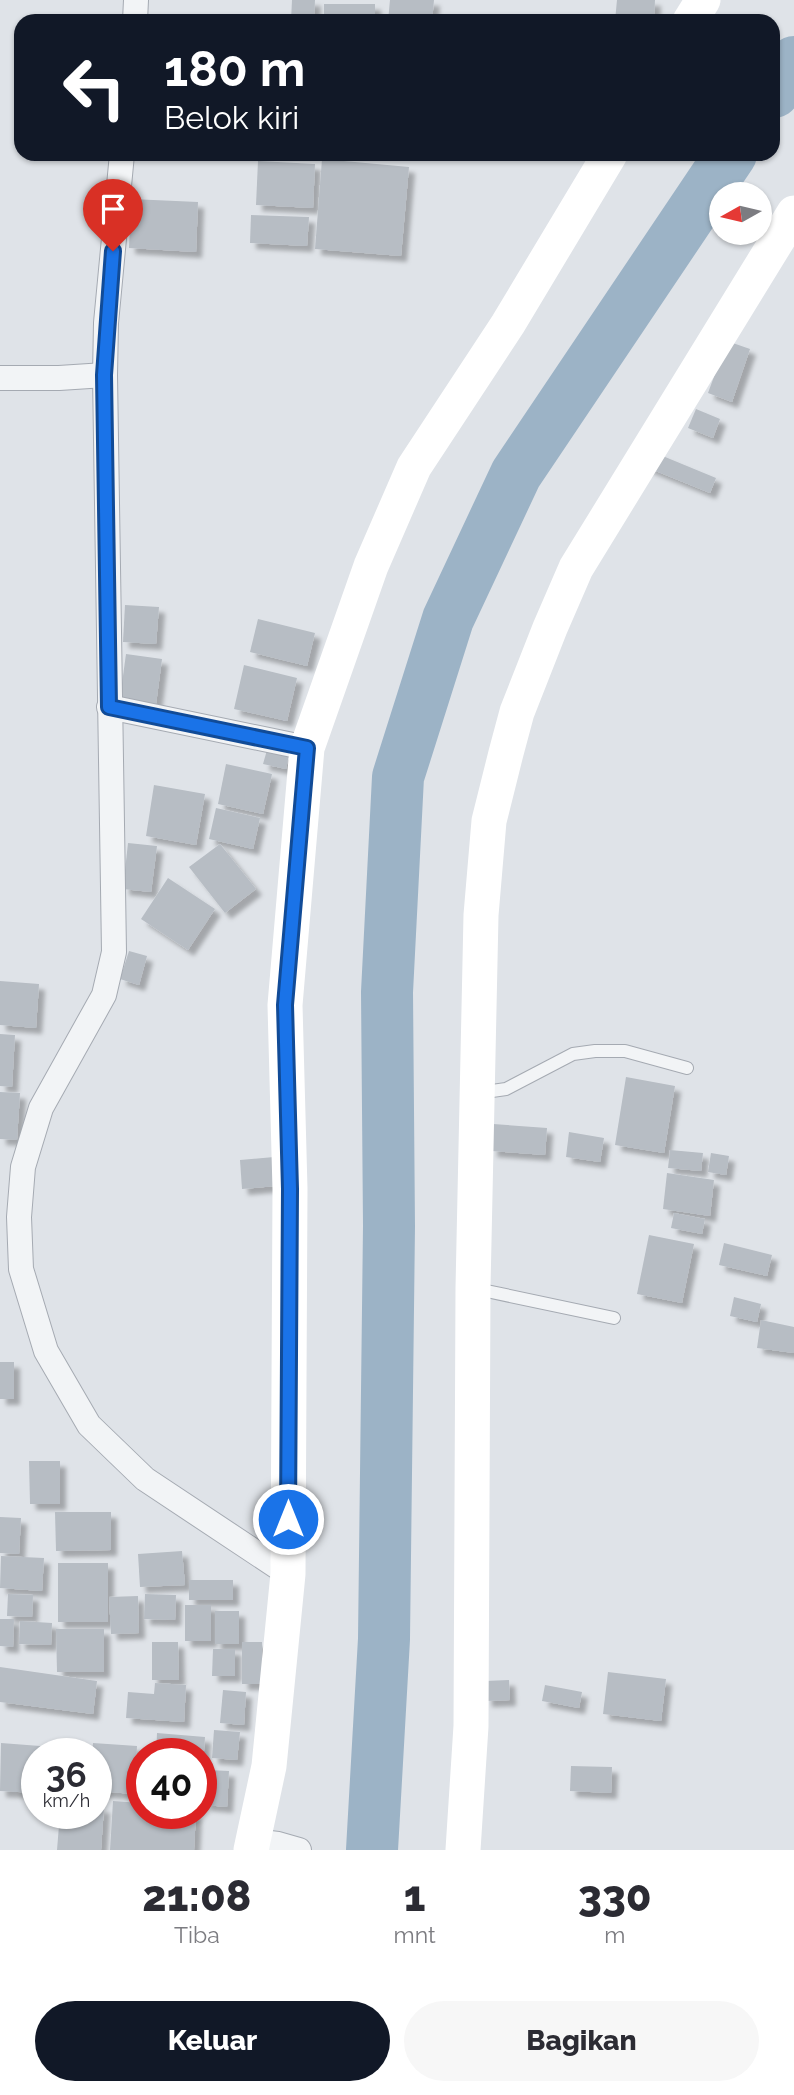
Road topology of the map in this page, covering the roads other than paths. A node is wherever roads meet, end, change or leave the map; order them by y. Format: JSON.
{"nodes":[{"id":1,"x":121,"y":161,"type":"edge"},
{"id":2,"x":606,"y":161,"type":"edge"},
{"id":3,"x":794,"y":213,"type":"edge"},
{"id":4,"x":104,"y":375,"type":"junction"},
{"id":5,"x":0,"y":378,"type":"edge"},
{"id":6,"x":109,"y":707,"type":"junction"},
{"id":7,"x":307,"y":748,"type":"junction"},
{"id":8,"x":687,"y":1068,"type":"dead end"},
{"id":9,"x":478,"y":1093,"type":"junction"},
{"id":10,"x":473,"y":1289,"type":"junction"},
{"id":11,"x":614,"y":1318,"type":"dead end"},
{"id":12,"x":288,"y":1574,"type":"junction"},
{"id":13,"x":270,"y":1846,"type":"edge"},
{"id":14,"x":463,"y":1850,"type":"edge"}],
"edges":[{"from":1,"to":4,"type":"street"},
{"from":2,"to":7,"type":"street"},
{"from":3,"to":9,"type":"street"},
{"from":4,"to":5,"type":"street"},
{"from":4,"to":6,"type":"street"},
{"from":6,"to":7,"type":"street"},
{"from":6,"to":12,"type":"street"},
{"from":7,"to":12,"type":"street"},
{"from":8,"to":9,"type":"lane"},
{"from":9,"to":10,"type":"street"},
{"from":10,"to":11,"type":"lane"},
{"from":10,"to":14,"type":"street"},
{"from":12,"to":13,"type":"street"}]}
